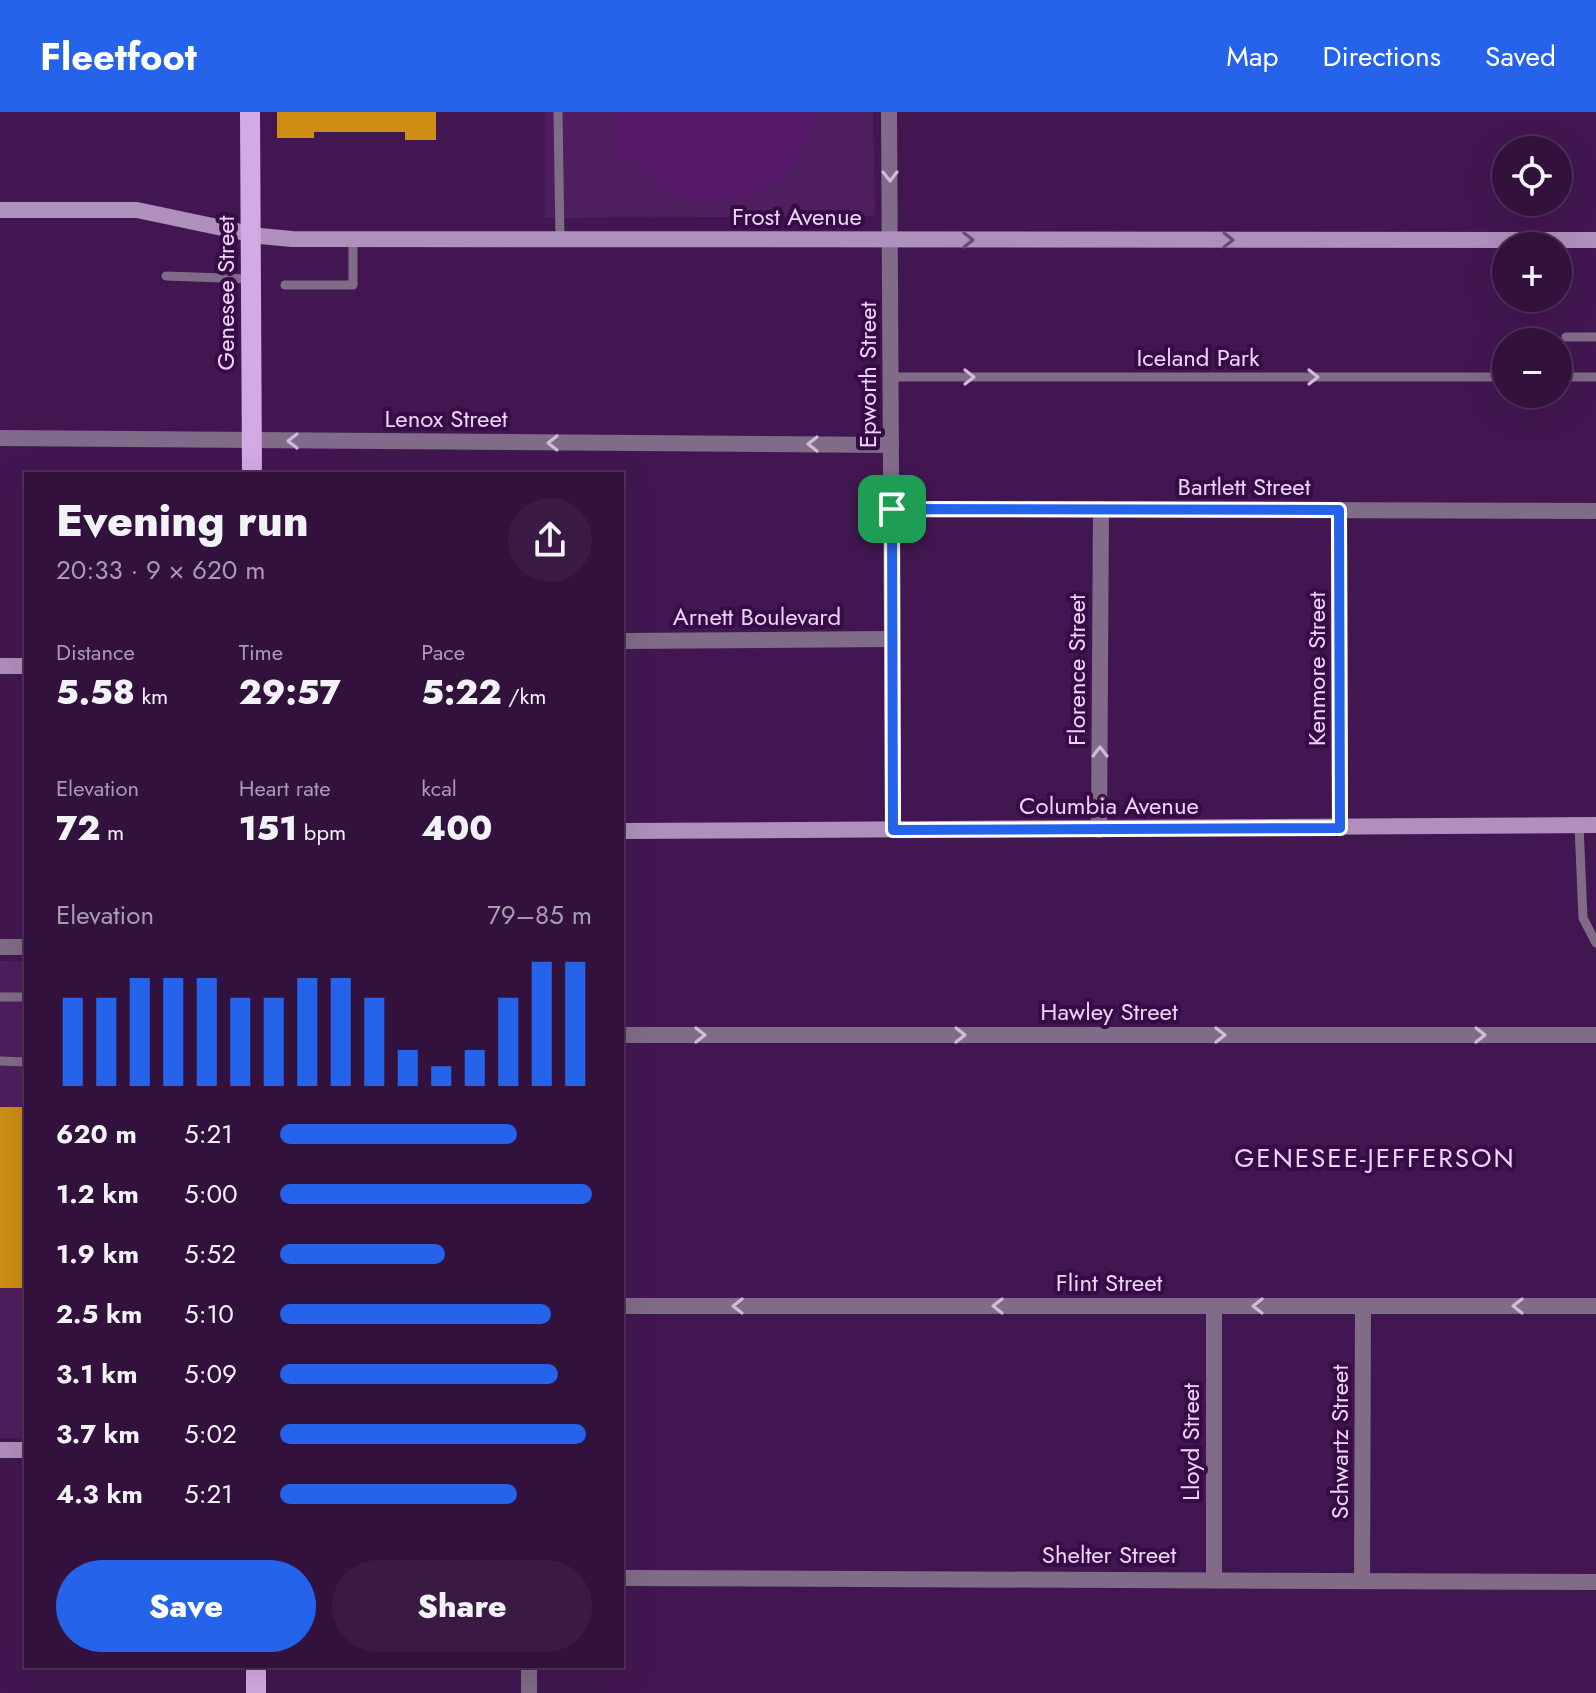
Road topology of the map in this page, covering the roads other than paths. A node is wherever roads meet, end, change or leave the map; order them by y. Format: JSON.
{"nodes":[{"id":1,"x":250,"y":112,"type":"edge"},
{"id":2,"x":558,"y":112,"type":"edge"},
{"id":3,"x":889,"y":112,"type":"edge"},
{"id":4,"x":0,"y":210,"type":"edge"},
{"id":5,"x":251,"y":234,"type":"junction"},
{"id":6,"x":353,"y":239,"type":"junction"},
{"id":7,"x":560,"y":240,"type":"junction"},
{"id":8,"x":890,"y":240,"type":"junction"},
{"id":9,"x":1596,"y":240,"type":"edge"},
{"id":10,"x":166,"y":276,"type":"dead end"},
{"id":11,"x":250,"y":279,"type":"junction"},
{"id":12,"x":285,"y":285,"type":"dead end"},
{"id":13,"x":1572,"y":337,"type":"edge"},
{"id":14,"x":1596,"y":337,"type":"edge"},
{"id":15,"x":891,"y":377,"type":"junction"},
{"id":16,"x":1492,"y":377,"type":"edge"},
{"id":17,"x":1572,"y":377,"type":"edge"},
{"id":18,"x":1596,"y":377,"type":"edge"},
{"id":19,"x":0,"y":438,"type":"edge"},
{"id":20,"x":252,"y":441,"type":"junction"},
{"id":21,"x":891,"y":445,"type":"junction"},
{"id":22,"x":252,"y":472,"type":"edge"},
{"id":23,"x":892,"y":509,"type":"junction"},
{"id":24,"x":1101,"y":509,"type":"junction"},
{"id":25,"x":1339,"y":510,"type":"junction"},
{"id":26,"x":1596,"y":511,"type":"edge"},
{"id":27,"x":892,"y":639,"type":"junction"},
{"id":28,"x":624,"y":641,"type":"edge"},
{"id":29,"x":0,"y":666,"type":"edge"},
{"id":30,"x":24,"y":666,"type":"edge"},
{"id":31,"x":1588,"y":825,"type":"edge"},
{"id":32,"x":1340,"y":828,"type":"junction"},
{"id":33,"x":893,"y":830,"type":"junction"},
{"id":34,"x":1099,"y":830,"type":"junction"},
{"id":35,"x":624,"y":831,"type":"edge"},
{"id":36,"x":1596,"y":943,"type":"edge"},
{"id":37,"x":0,"y":947,"type":"edge"},
{"id":38,"x":24,"y":947,"type":"edge"},
{"id":39,"x":0,"y":997,"type":"edge"},
{"id":40,"x":24,"y":997,"type":"edge"},
{"id":41,"x":624,"y":1035,"type":"edge"},
{"id":42,"x":1596,"y":1035,"type":"edge"},
{"id":43,"x":0,"y":1061,"type":"edge"},
{"id":44,"x":24,"y":1062,"type":"edge"},
{"id":45,"x":624,"y":1306,"type":"edge"},
{"id":46,"x":1214,"y":1306,"type":"junction"},
{"id":47,"x":1363,"y":1306,"type":"junction"},
{"id":48,"x":1596,"y":1306,"type":"edge"},
{"id":49,"x":0,"y":1450,"type":"edge"},
{"id":50,"x":24,"y":1450,"type":"edge"},
{"id":51,"x":624,"y":1578,"type":"edge"},
{"id":52,"x":1214,"y":1579,"type":"junction"},
{"id":53,"x":1362,"y":1579,"type":"junction"},
{"id":54,"x":1596,"y":1582,"type":"edge"},
{"id":55,"x":256,"y":1668,"type":"edge"},
{"id":56,"x":529,"y":1668,"type":"edge"},
{"id":57,"x":256,"y":1693,"type":"edge"},
{"id":58,"x":529,"y":1693,"type":"edge"}],
"edges":[{"from":1,"to":5,"type":"main road","name":"Genesee Street"},
{"from":2,"to":7,"type":"lane"},
{"from":3,"to":8,"type":"street","name":"Epworth Street","one_way":true},
{"from":4,"to":5,"type":"street","name":"Frost Avenue"},
{"from":5,"to":6,"type":"street","name":"Frost Avenue"},
{"from":5,"to":11,"type":"main road","name":"Genesee Street"},
{"from":6,"to":7,"type":"street","name":"Frost Avenue"},
{"from":6,"to":12,"type":"lane"},
{"from":7,"to":8,"type":"street","name":"Frost Avenue"},
{"from":8,"to":9,"type":"street","name":"Frost Avenue","one_way":true},
{"from":8,"to":15,"type":"street","name":"Epworth Street"},
{"from":10,"to":11,"type":"lane"},
{"from":11,"to":20,"type":"main road","name":"Genesee Street"},
{"from":13,"to":14,"type":"lane"},
{"from":15,"to":16,"type":"lane","name":"Iceland Park","one_way":true},
{"from":15,"to":21,"type":"street","name":"Epworth Street"},
{"from":17,"to":18,"type":"lane"},
{"from":19,"to":20,"type":"street","name":"Lenox Street"},
{"from":21,"to":20,"type":"street","name":"Lenox Street","one_way":true},
{"from":20,"to":22,"type":"main road","name":"Genesee Street"},
{"from":21,"to":23,"type":"street","name":"Epworth Street"},
{"from":23,"to":24,"type":"street","name":"Bartlett Street"},
{"from":23,"to":27,"type":"street","name":"Epworth Street"},
{"from":24,"to":25,"type":"street","name":"Bartlett Street"},
{"from":34,"to":24,"type":"street","name":"Florence Street","one_way":true},
{"from":25,"to":26,"type":"street","name":"Bartlett Street"},
{"from":25,"to":32,"type":"street","name":"Kenmore Street"},
{"from":27,"to":28,"type":"street","name":"Arnett Boulevard"},
{"from":27,"to":33,"type":"street","name":"Epworth Street"},
{"from":29,"to":30,"type":"street"},
{"from":31,"to":32,"type":"street","name":"Columbia Avenue"},
{"from":31,"to":36,"type":"lane"},
{"from":32,"to":34,"type":"street","name":"Columbia Avenue"},
{"from":33,"to":34,"type":"street","name":"Columbia Avenue"},
{"from":33,"to":35,"type":"street","name":"Columbia Avenue"},
{"from":37,"to":38,"type":"street"},
{"from":39,"to":40,"type":"lane"},
{"from":41,"to":42,"type":"street","name":"Hawley Street","one_way":true},
{"from":43,"to":44,"type":"lane"},
{"from":46,"to":45,"type":"street","name":"Flint Street","one_way":true},
{"from":47,"to":46,"type":"street","name":"Flint Street","one_way":true},
{"from":46,"to":52,"type":"street","name":"Lloyd Street"},
{"from":48,"to":47,"type":"street","name":"Flint Street","one_way":true},
{"from":47,"to":53,"type":"street","name":"Schwartz Street"},
{"from":49,"to":50,"type":"street"},
{"from":51,"to":52,"type":"street","name":"Shelter Street"},
{"from":52,"to":53,"type":"street","name":"Shelter Street"},
{"from":53,"to":54,"type":"street","name":"Shelter Street"},
{"from":55,"to":57,"type":"main road"},
{"from":56,"to":58,"type":"street"}]}
